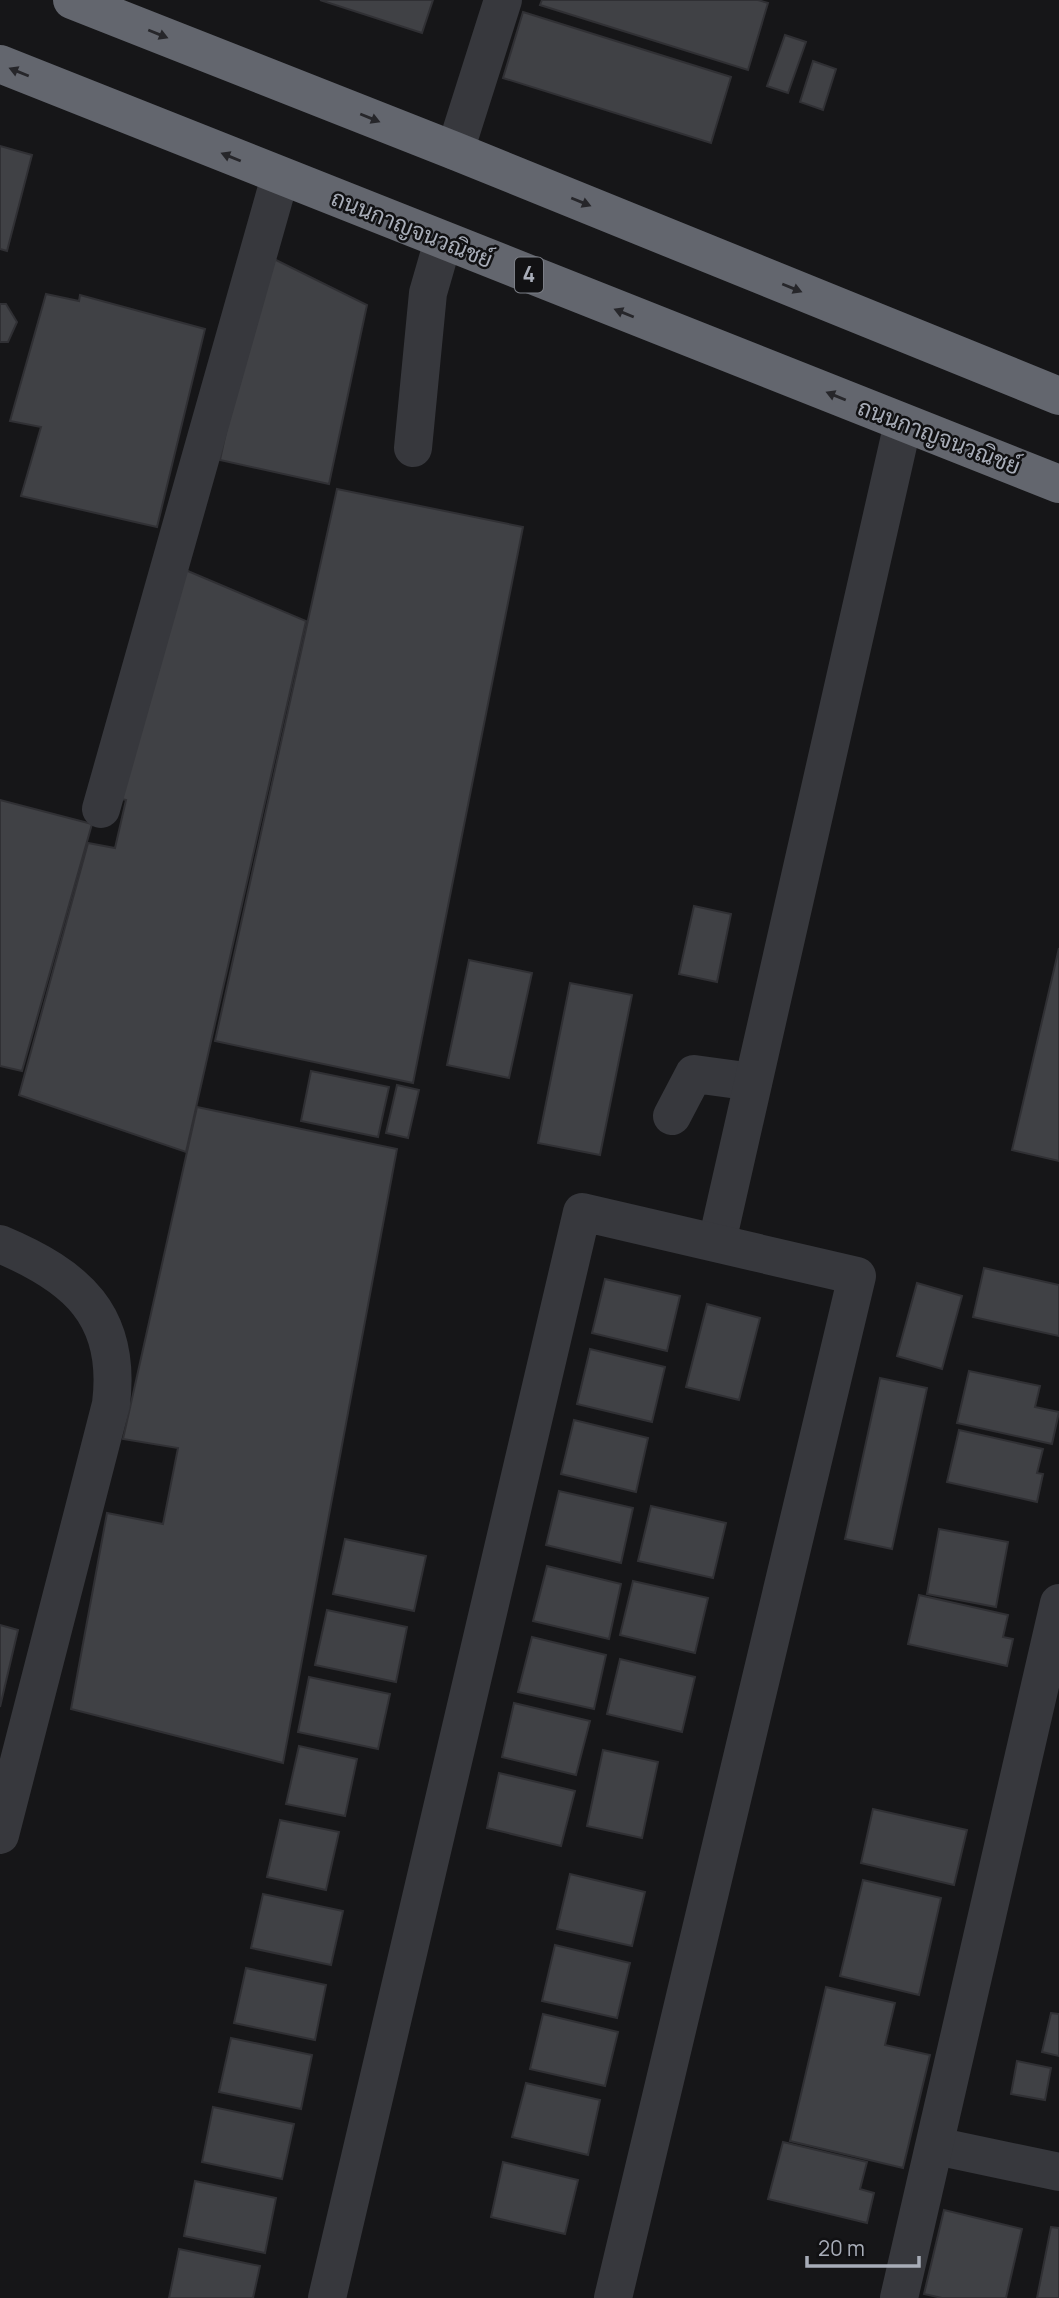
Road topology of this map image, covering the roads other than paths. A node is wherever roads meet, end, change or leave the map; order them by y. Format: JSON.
{"nodes":[{"id":1,"x":72,"y":0,"type":"edge"},
{"id":2,"x":503,"y":0,"type":"edge"},
{"id":3,"x":115,"y":8,"type":"edge"},
{"id":4,"x":0,"y":64,"type":"edge"},
{"id":5,"x":454,"y":151,"type":"junction"},
{"id":6,"x":280,"y":177,"type":"junction"},
{"id":7,"x":443,"y":241,"type":"junction"},
{"id":8,"x":1059,"y":396,"type":"edge"},
{"id":9,"x":903,"y":423,"type":"junction"},
{"id":10,"x":413,"y":448,"type":"dead end"},
{"id":11,"x":1059,"y":484,"type":"edge"},
{"id":12,"x":101,"y":809,"type":"dead end"},
{"id":13,"x":753,"y":1082,"type":"junction"},
{"id":14,"x":671,"y":1116,"type":"dead end"},
{"id":15,"x":717,"y":1242,"type":"junction"},
{"id":16,"x":0,"y":1244,"type":"edge"},
{"id":17,"x":1059,"y":1603,"type":"edge"},
{"id":18,"x":0,"y":1835,"type":"edge"},
{"id":19,"x":936,"y":2146,"type":"junction"},
{"id":20,"x":1059,"y":2172,"type":"edge"},
{"id":21,"x":327,"y":2298,"type":"edge"},
{"id":22,"x":613,"y":2298,"type":"edge"},
{"id":23,"x":899,"y":2298,"type":"edge"}],
"edges":[{"from":1,"to":3,"type":"highway"},
{"from":2,"to":5,"type":"street"},
{"from":3,"to":5,"type":"highway","one_way":true},
{"from":6,"to":4,"type":"highway","name":"ถนนกาญจนวณิชย์","number":"4","one_way":true},
{"from":5,"to":8,"type":"highway","one_way":true},
{"from":6,"to":7,"type":"highway","name":"ถนนกาญจนวณิชย์","number":"4"},
{"from":6,"to":12,"type":"street"},
{"from":9,"to":7,"type":"highway","name":"ถนนกาญจนวณิชย์","number":"4","one_way":true},
{"from":7,"to":10,"type":"street"},
{"from":9,"to":11,"type":"highway","name":"ถนนกาญจนวณิชย์","number":"4"},
{"from":9,"to":13,"type":"street"},
{"from":13,"to":14,"type":"street"},
{"from":13,"to":15,"type":"street"},
{"from":15,"to":21,"type":"street"},
{"from":15,"to":22,"type":"street"},
{"from":16,"to":18,"type":"street"},
{"from":17,"to":19,"type":"street"},
{"from":19,"to":20,"type":"street"},
{"from":19,"to":23,"type":"street"}]}
